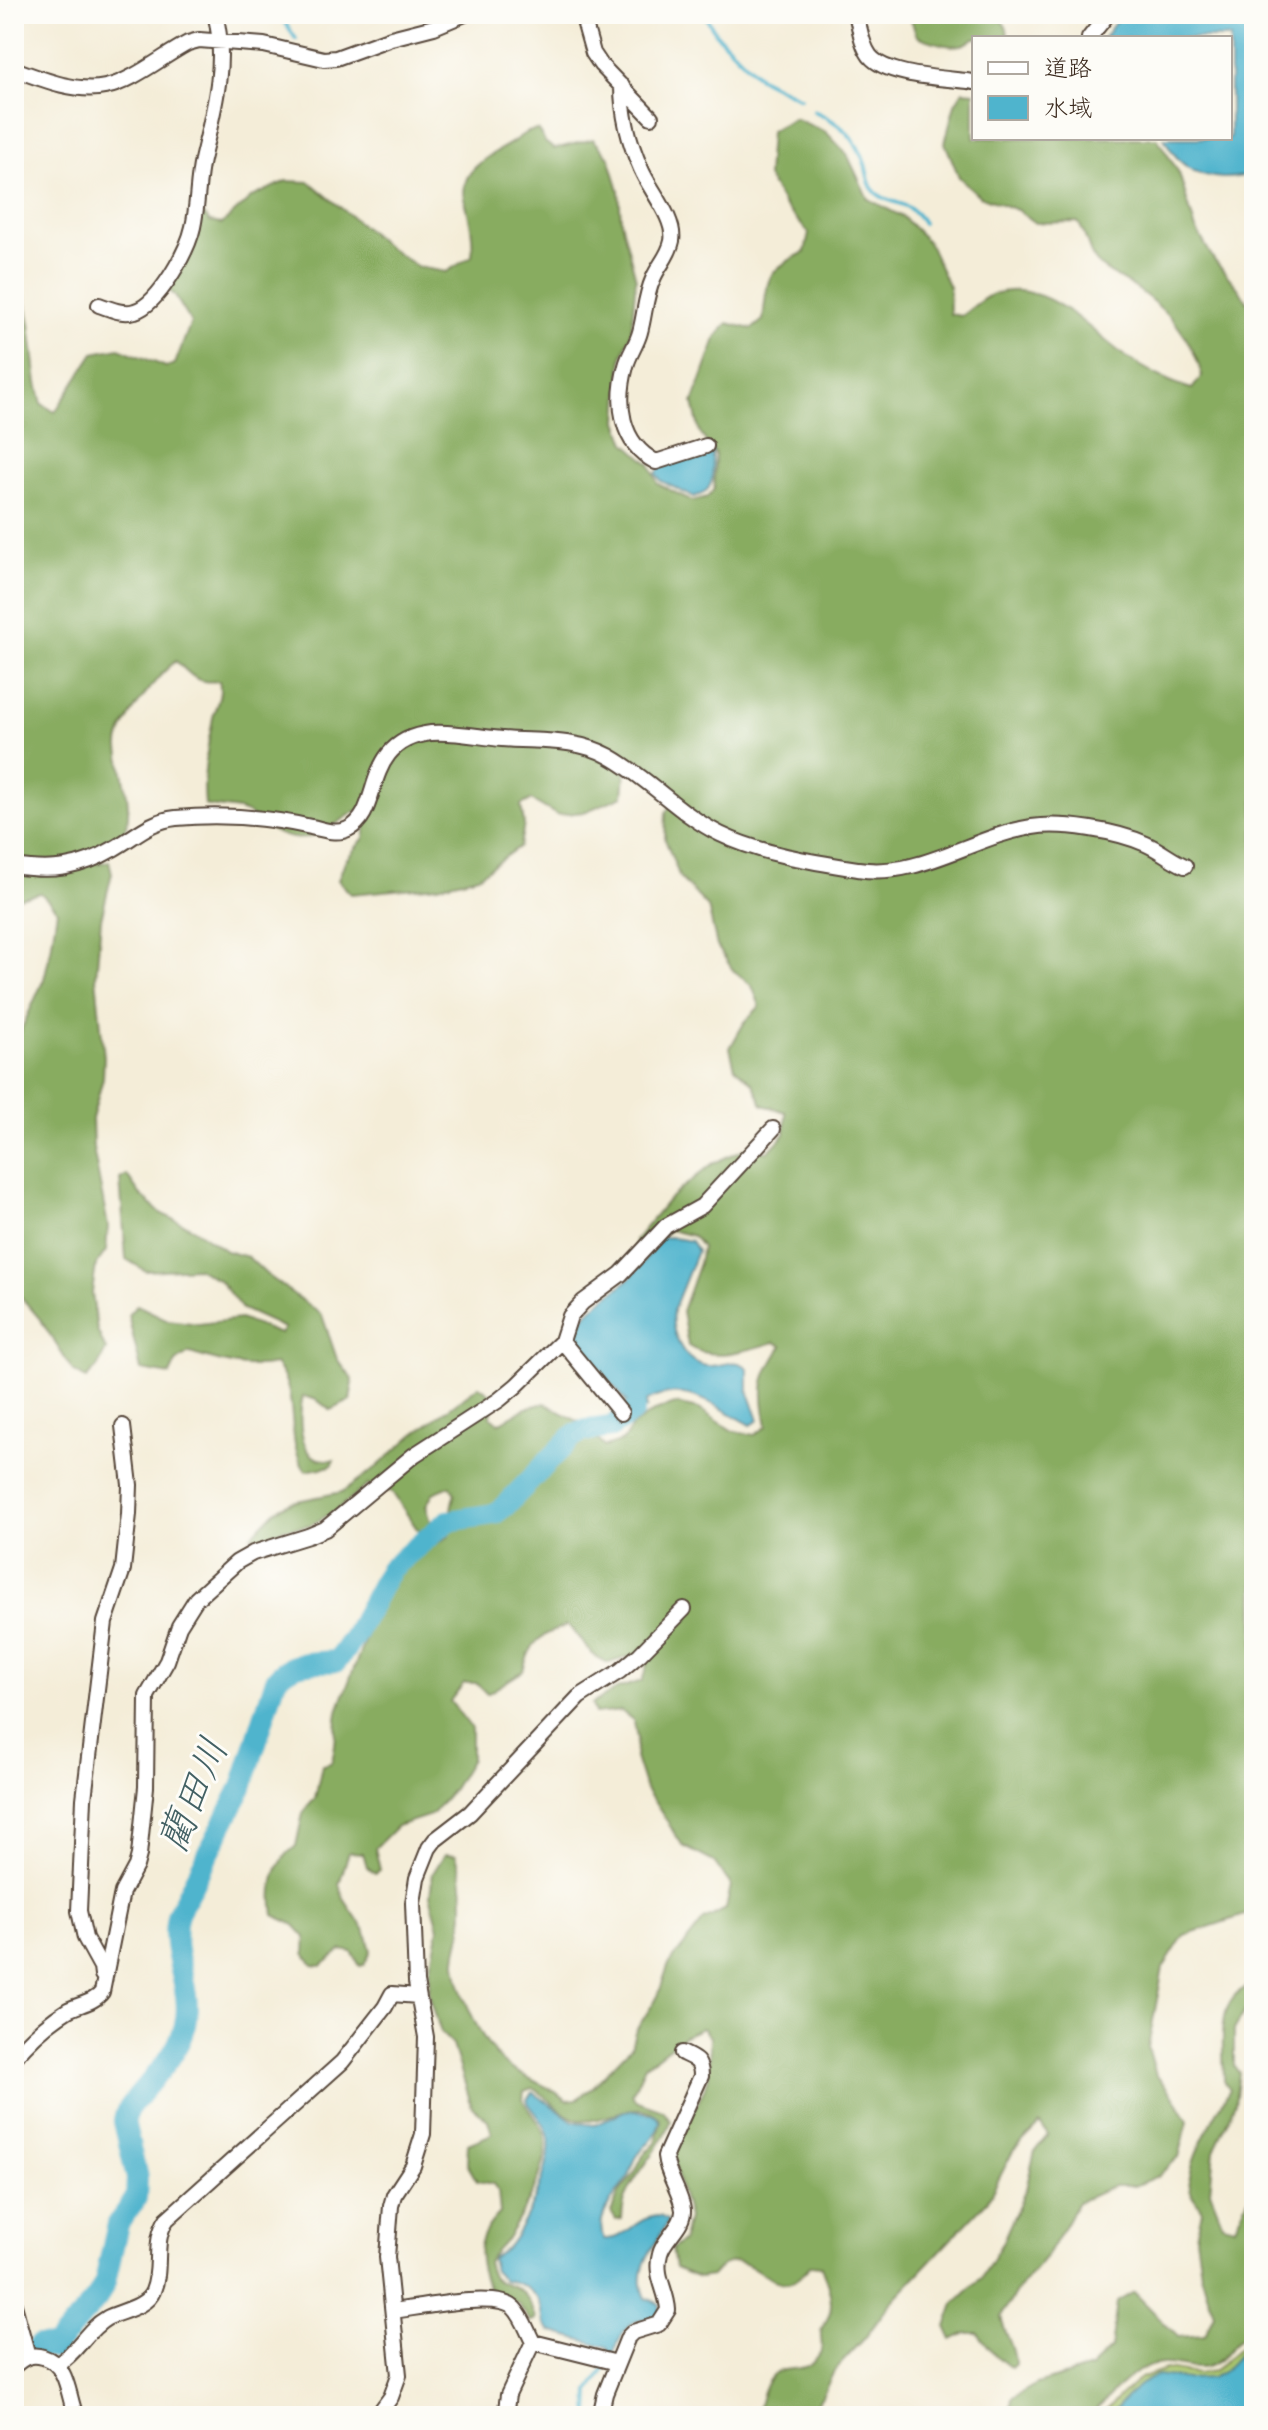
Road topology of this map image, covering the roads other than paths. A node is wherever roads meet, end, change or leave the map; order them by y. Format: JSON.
{"nodes":[{"id":1,"x":215,"y":14,"type":"edge"},
{"id":2,"x":465,"y":14,"type":"edge"},
{"id":3,"x":582,"y":14,"type":"edge"},
{"id":4,"x":856,"y":14,"type":"edge"},
{"id":5,"x":1108,"y":14,"type":"edge"},
{"id":6,"x":1091,"y":36,"type":"edge"},
{"id":7,"x":218,"y":41,"type":"junction"},
{"id":8,"x":14,"y":69,"type":"edge"},
{"id":9,"x":972,"y":82,"type":"edge"},
{"id":10,"x":622,"y":86,"type":"junction"},
{"id":11,"x":651,"y":117,"type":"dead end"},
{"id":12,"x":673,"y":236,"type":"junction"},
{"id":13,"x":680,"y":252,"type":"dead end"},
{"id":14,"x":99,"y":305,"type":"dead end"},
{"id":15,"x":706,"y":446,"type":"dead end"},
{"id":16,"x":14,"y":866,"type":"edge"},
{"id":17,"x":1185,"y":866,"type":"dead end"},
{"id":18,"x":773,"y":1129,"type":"dead end"},
{"id":19,"x":562,"y":1341,"type":"junction"},
{"id":20,"x":621,"y":1413,"type":"dead end"},
{"id":21,"x":123,"y":1426,"type":"dead end"},
{"id":22,"x":684,"y":1609,"type":"dead end"},
{"id":23,"x":103,"y":1980,"type":"junction"},
{"id":24,"x":418,"y":1996,"type":"junction"},
{"id":25,"x":682,"y":2053,"type":"dead end"},
{"id":26,"x":14,"y":2058,"type":"edge"},
{"id":27,"x":14,"y":2305,"type":"edge"},
{"id":28,"x":393,"y":2311,"type":"junction"},
{"id":29,"x":533,"y":2342,"type":"junction"},
{"id":30,"x":28,"y":2356,"type":"junction"},
{"id":31,"x":617,"y":2363,"type":"junction"},
{"id":32,"x":58,"y":2364,"type":"junction"},
{"id":33,"x":14,"y":2366,"type":"edge"},
{"id":34,"x":76,"y":2416,"type":"edge"},
{"id":35,"x":377,"y":2416,"type":"edge"},
{"id":36,"x":505,"y":2416,"type":"edge"},
{"id":37,"x":600,"y":2416,"type":"edge"}],
"edges":[{"from":1,"to":7,"type":"street"},
{"from":2,"to":7,"type":"street"},
{"from":3,"to":10,"type":"street"},
{"from":4,"to":9,"type":"street"},
{"from":5,"to":6,"type":"street"},
{"from":7,"to":8,"type":"street"},
{"from":7,"to":14,"type":"street"},
{"from":10,"to":11,"type":"street"},
{"from":10,"to":12,"type":"street"},
{"from":12,"to":13,"type":"street"},
{"from":12,"to":15,"type":"street"},
{"from":16,"to":17,"type":"street"},
{"from":18,"to":19,"type":"street"},
{"from":19,"to":20,"type":"street"},
{"from":19,"to":23,"type":"street"},
{"from":21,"to":23,"type":"street"},
{"from":22,"to":24,"type":"street"},
{"from":23,"to":26,"type":"street"},
{"from":24,"to":28,"type":"street"},
{"from":24,"to":32,"type":"street"},
{"from":25,"to":31,"type":"street"},
{"from":27,"to":30,"type":"street"},
{"from":28,"to":29,"type":"street"},
{"from":28,"to":35,"type":"street"},
{"from":29,"to":31,"type":"street"},
{"from":29,"to":36,"type":"street"},
{"from":30,"to":32,"type":"street"},
{"from":30,"to":33,"type":"street"},
{"from":31,"to":37,"type":"street"},
{"from":32,"to":34,"type":"street"}]}
